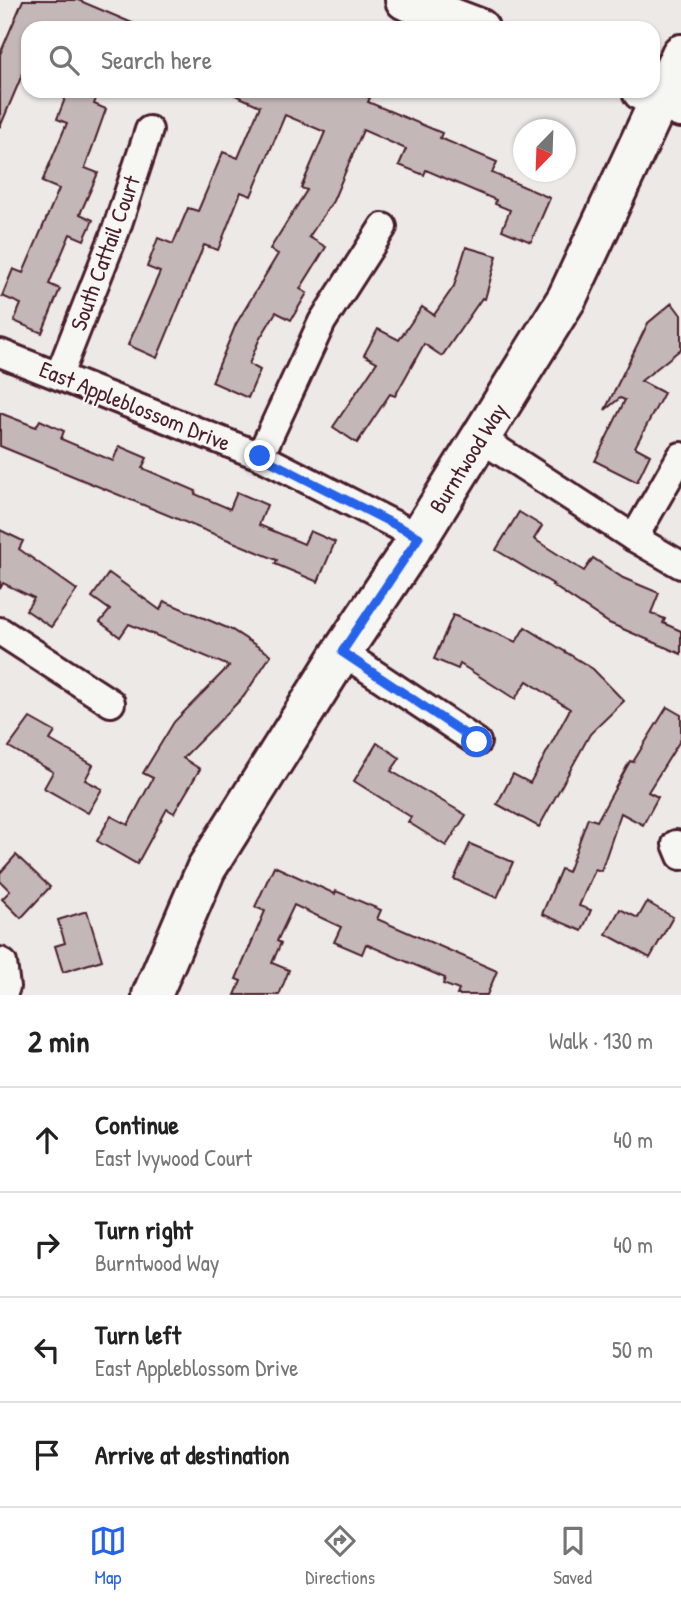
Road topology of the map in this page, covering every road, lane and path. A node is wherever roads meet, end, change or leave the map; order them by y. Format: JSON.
{"nodes":[{"id":1,"x":405,"y":0,"type":"edge"},
{"id":2,"x":460,"y":21,"type":"edge"},
{"id":3,"x":681,"y":54,"type":"edge"},
{"id":4,"x":661,"y":99,"type":"edge"},
{"id":5,"x":149,"y":130,"type":"dead end"},
{"id":6,"x":383,"y":227,"type":"dead end"},
{"id":7,"x":0,"y":353,"type":"edge"},
{"id":8,"x":59,"y":375,"type":"junction"},
{"id":9,"x":480,"y":438,"type":"junction"},
{"id":10,"x":260,"y":456,"type":"junction"},
{"id":11,"x":681,"y":456,"type":"edge"},
{"id":12,"x":419,"y":537,"type":"junction"},
{"id":13,"x":634,"y":538,"type":"junction"},
{"id":14,"x":681,"y":565,"type":"edge"},
{"id":15,"x":0,"y":631,"type":"edge"},
{"id":16,"x":342,"y":652,"type":"junction"},
{"id":17,"x":111,"y":703,"type":"dead end"},
{"id":18,"x":477,"y":742,"type":"dead end"},
{"id":19,"x":0,"y":961,"type":"edge"},
{"id":20,"x":3,"y":995,"type":"edge"},
{"id":21,"x":152,"y":995,"type":"edge"}],
"edges":[{"from":1,"to":2,"type":"street"},
{"from":3,"to":4,"type":"street","name":"Burntwood Way"},
{"from":4,"to":9,"type":"street","name":"Burntwood Way"},
{"from":5,"to":8,"type":"street","name":"South Cattail Court"},
{"from":6,"to":10,"type":"street"},
{"from":7,"to":8,"type":"street","name":"East Appleblossom Drive"},
{"from":8,"to":10,"type":"street","name":"East Appleblossom Drive"},
{"from":9,"to":12,"type":"street","name":"Burntwood Way"},
{"from":9,"to":13,"type":"street"},
{"from":10,"to":12,"type":"street","name":"East Appleblossom Drive"},
{"from":11,"to":13,"type":"street"},
{"from":12,"to":16,"type":"street","name":"Burntwood Way"},
{"from":13,"to":14,"type":"street"},
{"from":15,"to":17,"type":"street"},
{"from":16,"to":18,"type":"street"},
{"from":16,"to":21,"type":"street","name":"Burntwood Way"},
{"from":19,"to":20,"type":"street"}]}
